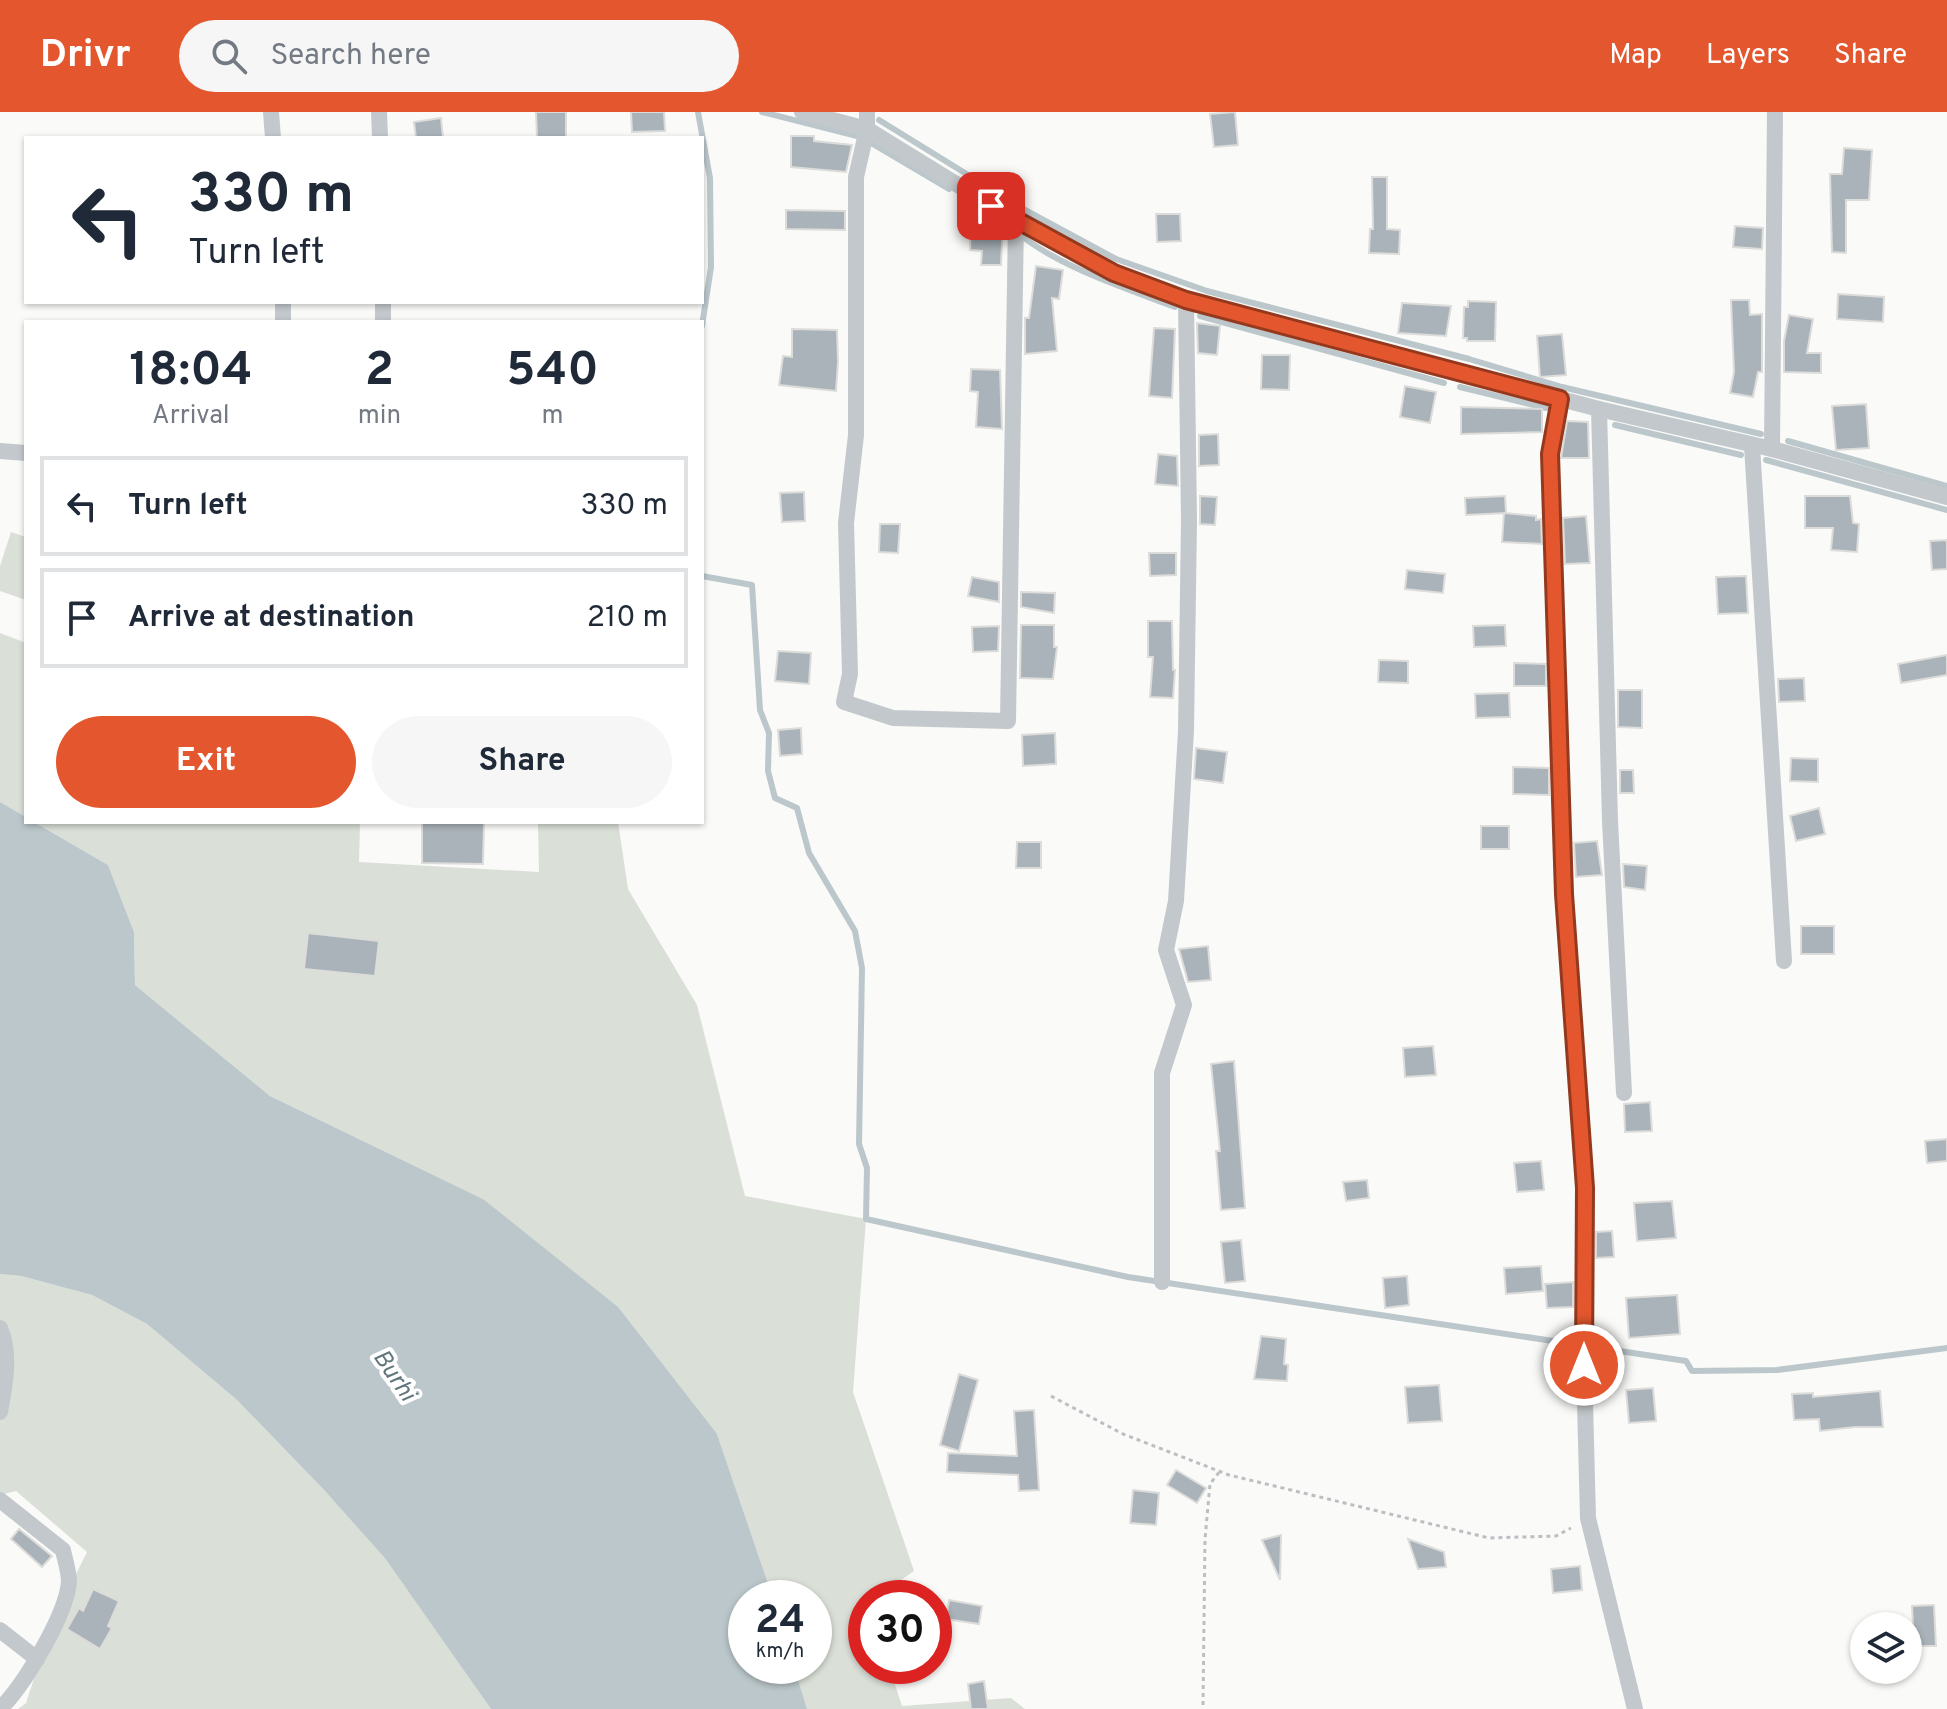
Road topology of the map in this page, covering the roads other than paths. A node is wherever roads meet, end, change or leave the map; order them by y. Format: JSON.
{"nodes":[{"id":1,"x":271,"y":112,"type":"edge"},
{"id":2,"x":379,"y":112,"type":"edge"},
{"id":3,"x":802,"y":112,"type":"edge"},
{"id":4,"x":1775,"y":112,"type":"edge"},
{"id":5,"x":867,"y":121,"type":"edge"},
{"id":6,"x":273,"y":136,"type":"edge"},
{"id":7,"x":380,"y":136,"type":"edge"},
{"id":8,"x":1016,"y":221,"type":"junction"},
{"id":9,"x":1186,"y":300,"type":"junction"},
{"id":10,"x":1560,"y":399,"type":"junction"},
{"id":11,"x":1599,"y":409,"type":"junction"},
{"id":12,"x":1752,"y":446,"type":"junction"},
{"id":13,"x":1772,"y":449,"type":"junction"},
{"id":14,"x":0,"y":451,"type":"edge"},
{"id":15,"x":24,"y":453,"type":"edge"},
{"id":16,"x":1947,"y":497,"type":"edge"},
{"id":17,"x":1784,"y":961,"type":"dead end"},
{"id":18,"x":1624,"y":1093,"type":"dead end"},
{"id":19,"x":1162,"y":1282,"type":"dead end"},
{"id":20,"x":0,"y":1328,"type":"edge"},
{"id":21,"x":0,"y":1412,"type":"edge"},
{"id":22,"x":0,"y":1500,"type":"edge"},
{"id":23,"x":0,"y":1630,"type":"edge"},
{"id":24,"x":37,"y":1659,"type":"junction"},
{"id":25,"x":0,"y":1709,"type":"edge"},
{"id":26,"x":1635,"y":1709,"type":"edge"}],
"edges":[{"from":1,"to":6,"type":"street"},
{"from":2,"to":7,"type":"street"},
{"from":3,"to":5,"type":"street"},
{"from":4,"to":13,"type":"street"},
{"from":5,"to":8,"type":"street"},
{"from":5,"to":8,"type":"street"},
{"from":8,"to":9,"type":"street"},
{"from":9,"to":10,"type":"street"},
{"from":9,"to":19,"type":"street"},
{"from":10,"to":11,"type":"street"},
{"from":10,"to":26,"type":"street"},
{"from":11,"to":12,"type":"street"},
{"from":11,"to":18,"type":"street"},
{"from":12,"to":13,"type":"street"},
{"from":12,"to":17,"type":"street"},
{"from":13,"to":16,"type":"street"},
{"from":14,"to":15,"type":"street"},
{"from":20,"to":21,"type":"street"},
{"from":22,"to":24,"type":"street"},
{"from":23,"to":24,"type":"street"},
{"from":24,"to":25,"type":"street"}]}
